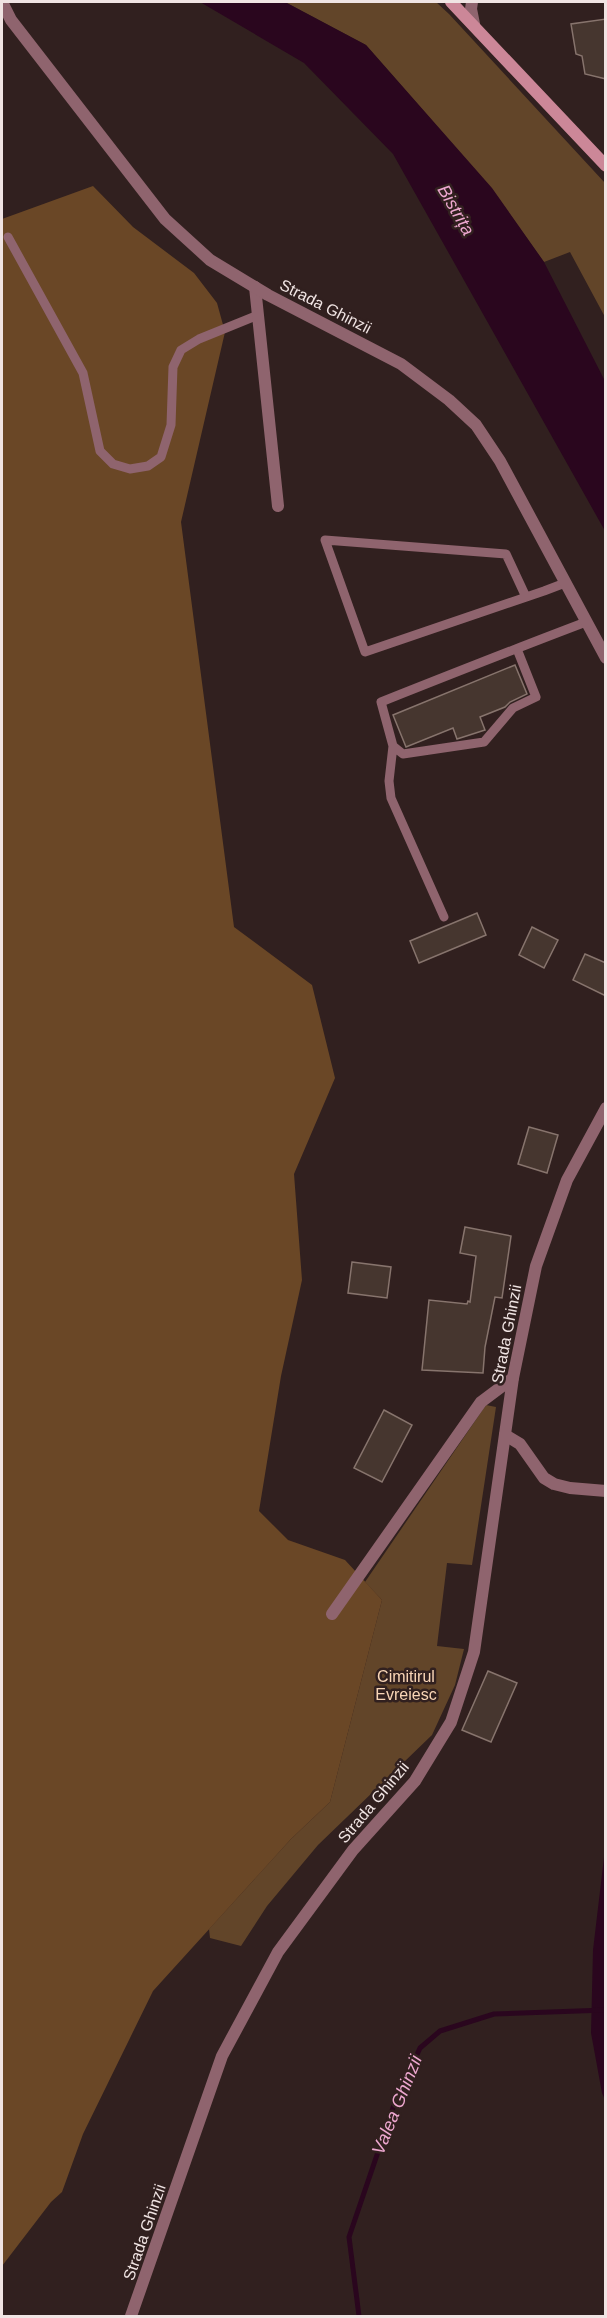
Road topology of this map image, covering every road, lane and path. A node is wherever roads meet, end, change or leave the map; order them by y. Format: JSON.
{"nodes":[{"id":1,"x":2,"y":2,"type":"edge"},
{"id":2,"x":451,"y":2,"type":"edge"},
{"id":3,"x":472,"y":2,"type":"edge"},
{"id":4,"x":474,"y":24,"type":"junction"},
{"id":5,"x":606,"y":166,"type":"edge"},
{"id":6,"x":8,"y":237,"type":"dead end"},
{"id":7,"x":255,"y":287,"type":"junction"},
{"id":8,"x":258,"y":315,"type":"junction"},
{"id":9,"x":278,"y":506,"type":"dead end"},
{"id":10,"x":565,"y":583,"type":"junction"},
{"id":11,"x":526,"y":597,"type":"junction"},
{"id":12,"x":586,"y":622,"type":"junction"},
{"id":13,"x":517,"y":649,"type":"junction"},
{"id":14,"x":606,"y":658,"type":"edge"},
{"id":15,"x":393,"y":746,"type":"junction"},
{"id":16,"x":444,"y":917,"type":"dead end"},
{"id":17,"x":606,"y":1108,"type":"edge"},
{"id":18,"x":513,"y":1378,"type":"junction"},
{"id":19,"x":505,"y":1435,"type":"junction"},
{"id":20,"x":606,"y":1491,"type":"edge"},
{"id":21,"x":332,"y":1614,"type":"dead end"},
{"id":22,"x":131,"y":2316,"type":"edge"}],
"edges":[{"from":1,"to":7,"type":"street","name":"Strada Ghinzii"},
{"from":2,"to":4,"type":"main road"},
{"from":3,"to":4,"type":"street"},
{"from":4,"to":5,"type":"main road"},
{"from":6,"to":8,"type":"lane"},
{"from":7,"to":8,"type":"street"},
{"from":7,"to":10,"type":"street","name":"Strada Ghinzii"},
{"from":8,"to":9,"type":"street"},
{"from":10,"to":11,"type":"lane"},
{"from":10,"to":12,"type":"street","name":"Strada Ghinzii"},
{"from":11,"to":11,"type":"lane"},
{"from":12,"to":13,"type":"lane"},
{"from":12,"to":14,"type":"street","name":"Strada Ghinzii"},
{"from":13,"to":15,"type":"lane"},
{"from":13,"to":15,"type":"lane"},
{"from":15,"to":16,"type":"lane"},
{"from":17,"to":18,"type":"street","name":"Strada Ghinzii"},
{"from":18,"to":19,"type":"street","name":"Strada Ghinzii"},
{"from":18,"to":21,"type":"street"},
{"from":19,"to":20,"type":"street"},
{"from":19,"to":22,"type":"street","name":"Strada Ghinzii"}]}
